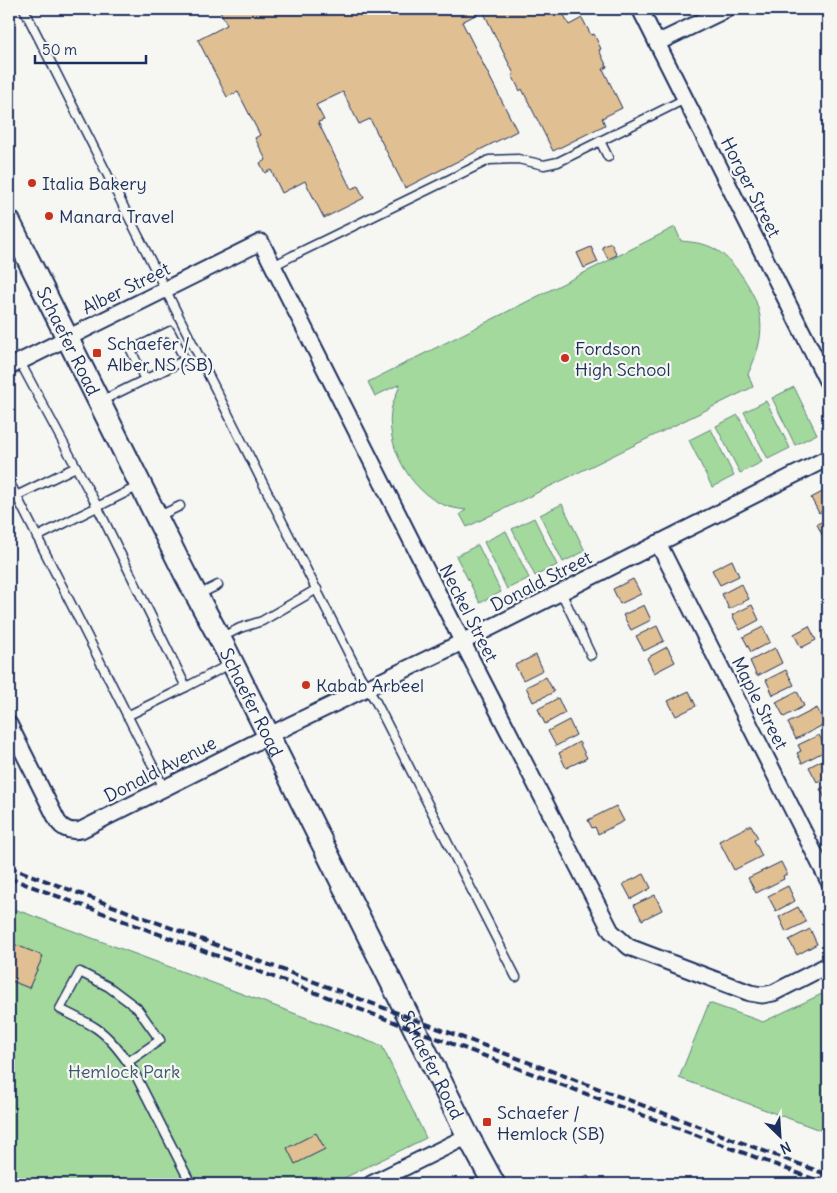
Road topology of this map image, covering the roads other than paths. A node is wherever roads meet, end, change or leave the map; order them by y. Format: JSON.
{"nodes":[{"id":1,"x":24,"y":9,"type":"edge"},
{"id":2,"x":640,"y":9,"type":"edge"},
{"id":3,"x":727,"y":9,"type":"edge"},
{"id":4,"x":657,"y":43,"type":"junction"},
{"id":5,"x":685,"y":99,"type":"junction"},
{"id":6,"x":600,"y":141,"type":"junction"},
{"id":7,"x":608,"y":157,"type":"dead end"},
{"id":8,"x":9,"y":221,"type":"edge"},
{"id":9,"x":261,"y":242,"type":"joint"},
{"id":10,"x":273,"y":266,"type":"junction"},
{"id":11,"x":166,"y":289,"type":"junction"},
{"id":12,"x":68,"y":338,"type":"junction"},
{"id":13,"x":14,"y":365,"type":"edge"},
{"id":14,"x":145,"y":380,"type":"junction"},
{"id":15,"x":828,"y":383,"type":"edge"},
{"id":16,"x":100,"y":402,"type":"junction"},
{"id":17,"x":828,"y":458,"type":"edge"},
{"id":18,"x":76,"y":467,"type":"junction"},
{"id":19,"x":9,"y":481,"type":"edge"},
{"id":20,"x":141,"y":485,"type":"junction"},
{"id":21,"x":16,"y":496,"type":"junction"},
{"id":22,"x":97,"y":506,"type":"junction"},
{"id":23,"x":180,"y":506,"type":"dead end"},
{"id":24,"x":157,"y":517,"type":"junction"},
{"id":25,"x":37,"y":537,"type":"junction"},
{"id":26,"x":658,"y":543,"type":"junction"},
{"id":27,"x":218,"y":585,"type":"dead end"},
{"id":28,"x":317,"y":590,"type":"junction"},
{"id":29,"x":561,"y":592,"type":"junction"},
{"id":30,"x":197,"y":596,"type":"junction"},
{"id":31,"x":220,"y":638,"type":"junction"},
{"id":32,"x":462,"y":641,"type":"junction"},
{"id":33,"x":591,"y":656,"type":"dead end"},
{"id":34,"x":233,"y":663,"type":"junction"},
{"id":35,"x":186,"y":687,"type":"junction"},
{"id":36,"x":367,"y":688,"type":"junction"},
{"id":37,"x":127,"y":716,"type":"junction"},
{"id":38,"x":9,"y":724,"type":"edge"},
{"id":39,"x":269,"y":736,"type":"junction"},
{"id":40,"x":164,"y":788,"type":"junction"},
{"id":41,"x":828,"y":880,"type":"edge"},
{"id":42,"x":828,"y":965,"type":"edge"},
{"id":43,"x":516,"y":978,"type":"dead end"},
{"id":44,"x":128,"y":1062,"type":"junction"},
{"id":45,"x":468,"y":1136,"type":"junction"},
{"id":46,"x":191,"y":1184,"type":"edge"},
{"id":47,"x":372,"y":1184,"type":"edge"},
{"id":48,"x":494,"y":1184,"type":"edge"}],
"edges":[{"from":1,"to":11,"type":"lane"},
{"from":2,"to":4,"type":"street","name":"Horger Street"},
{"from":3,"to":4,"type":"street"},
{"from":4,"to":5,"type":"street","name":"Horger Street"},
{"from":5,"to":6,"type":"lane"},
{"from":5,"to":15,"type":"street","name":"Horger Street"},
{"from":6,"to":7,"type":"lane"},
{"from":6,"to":10,"type":"lane"},
{"from":8,"to":12,"type":"main road","name":"Schaefer Road"},
{"from":9,"to":10,"type":"street","name":"Neckel Street"},
{"from":9,"to":11,"type":"street","name":"Alber Street"},
{"from":10,"to":32,"type":"street","name":"Neckel Street"},
{"from":11,"to":12,"type":"street","name":"Alber Street"},
{"from":11,"to":28,"type":"lane"},
{"from":12,"to":13,"type":"street","name":"Alber Street"},
{"from":12,"to":16,"type":"main road","name":"Schaefer Road"},
{"from":13,"to":18,"type":"lane"},
{"from":14,"to":14,"type":"lane"},
{"from":14,"to":16,"type":"lane"},
{"from":16,"to":20,"type":"main road","name":"Schaefer Road"},
{"from":17,"to":26,"type":"street","name":"Donald Street"},
{"from":18,"to":21,"type":"lane"},
{"from":18,"to":22,"type":"lane"},
{"from":19,"to":21,"type":"lane"},
{"from":20,"to":22,"type":"lane"},
{"from":20,"to":24,"type":"main road","name":"Schaefer Road"},
{"from":21,"to":25,"type":"lane"},
{"from":22,"to":25,"type":"lane"},
{"from":22,"to":35,"type":"lane"},
{"from":23,"to":24,"type":"lane"},
{"from":24,"to":30,"type":"main road","name":"Schaefer Road"},
{"from":25,"to":37,"type":"lane"},
{"from":26,"to":29,"type":"street","name":"Donald Street"},
{"from":26,"to":41,"type":"street","name":"Maple Street"},
{"from":27,"to":30,"type":"lane"},
{"from":28,"to":31,"type":"lane"},
{"from":28,"to":36,"type":"lane"},
{"from":29,"to":32,"type":"street","name":"Donald Street"},
{"from":29,"to":33,"type":"lane"},
{"from":30,"to":31,"type":"main road","name":"Schaefer Road"},
{"from":31,"to":34,"type":"main road","name":"Schaefer Road"},
{"from":32,"to":36,"type":"street","name":"Donald Street"},
{"from":32,"to":42,"type":"street","name":"Neckel Street"},
{"from":34,"to":35,"type":"lane"},
{"from":34,"to":39,"type":"main road","name":"Schaefer Road"},
{"from":35,"to":37,"type":"lane"},
{"from":36,"to":39,"type":"street","name":"Donald Street"},
{"from":36,"to":43,"type":"lane"},
{"from":37,"to":40,"type":"lane"},
{"from":38,"to":40,"type":"street","name":"Donald Avenue"},
{"from":39,"to":40,"type":"street","name":"Donald Avenue"},
{"from":39,"to":45,"type":"main road","name":"Schaefer Road"},
{"from":44,"to":44,"type":"lane"},
{"from":44,"to":46,"type":"lane"},
{"from":45,"to":47,"type":"street"},
{"from":45,"to":48,"type":"main road","name":"Schaefer Road"}]}
